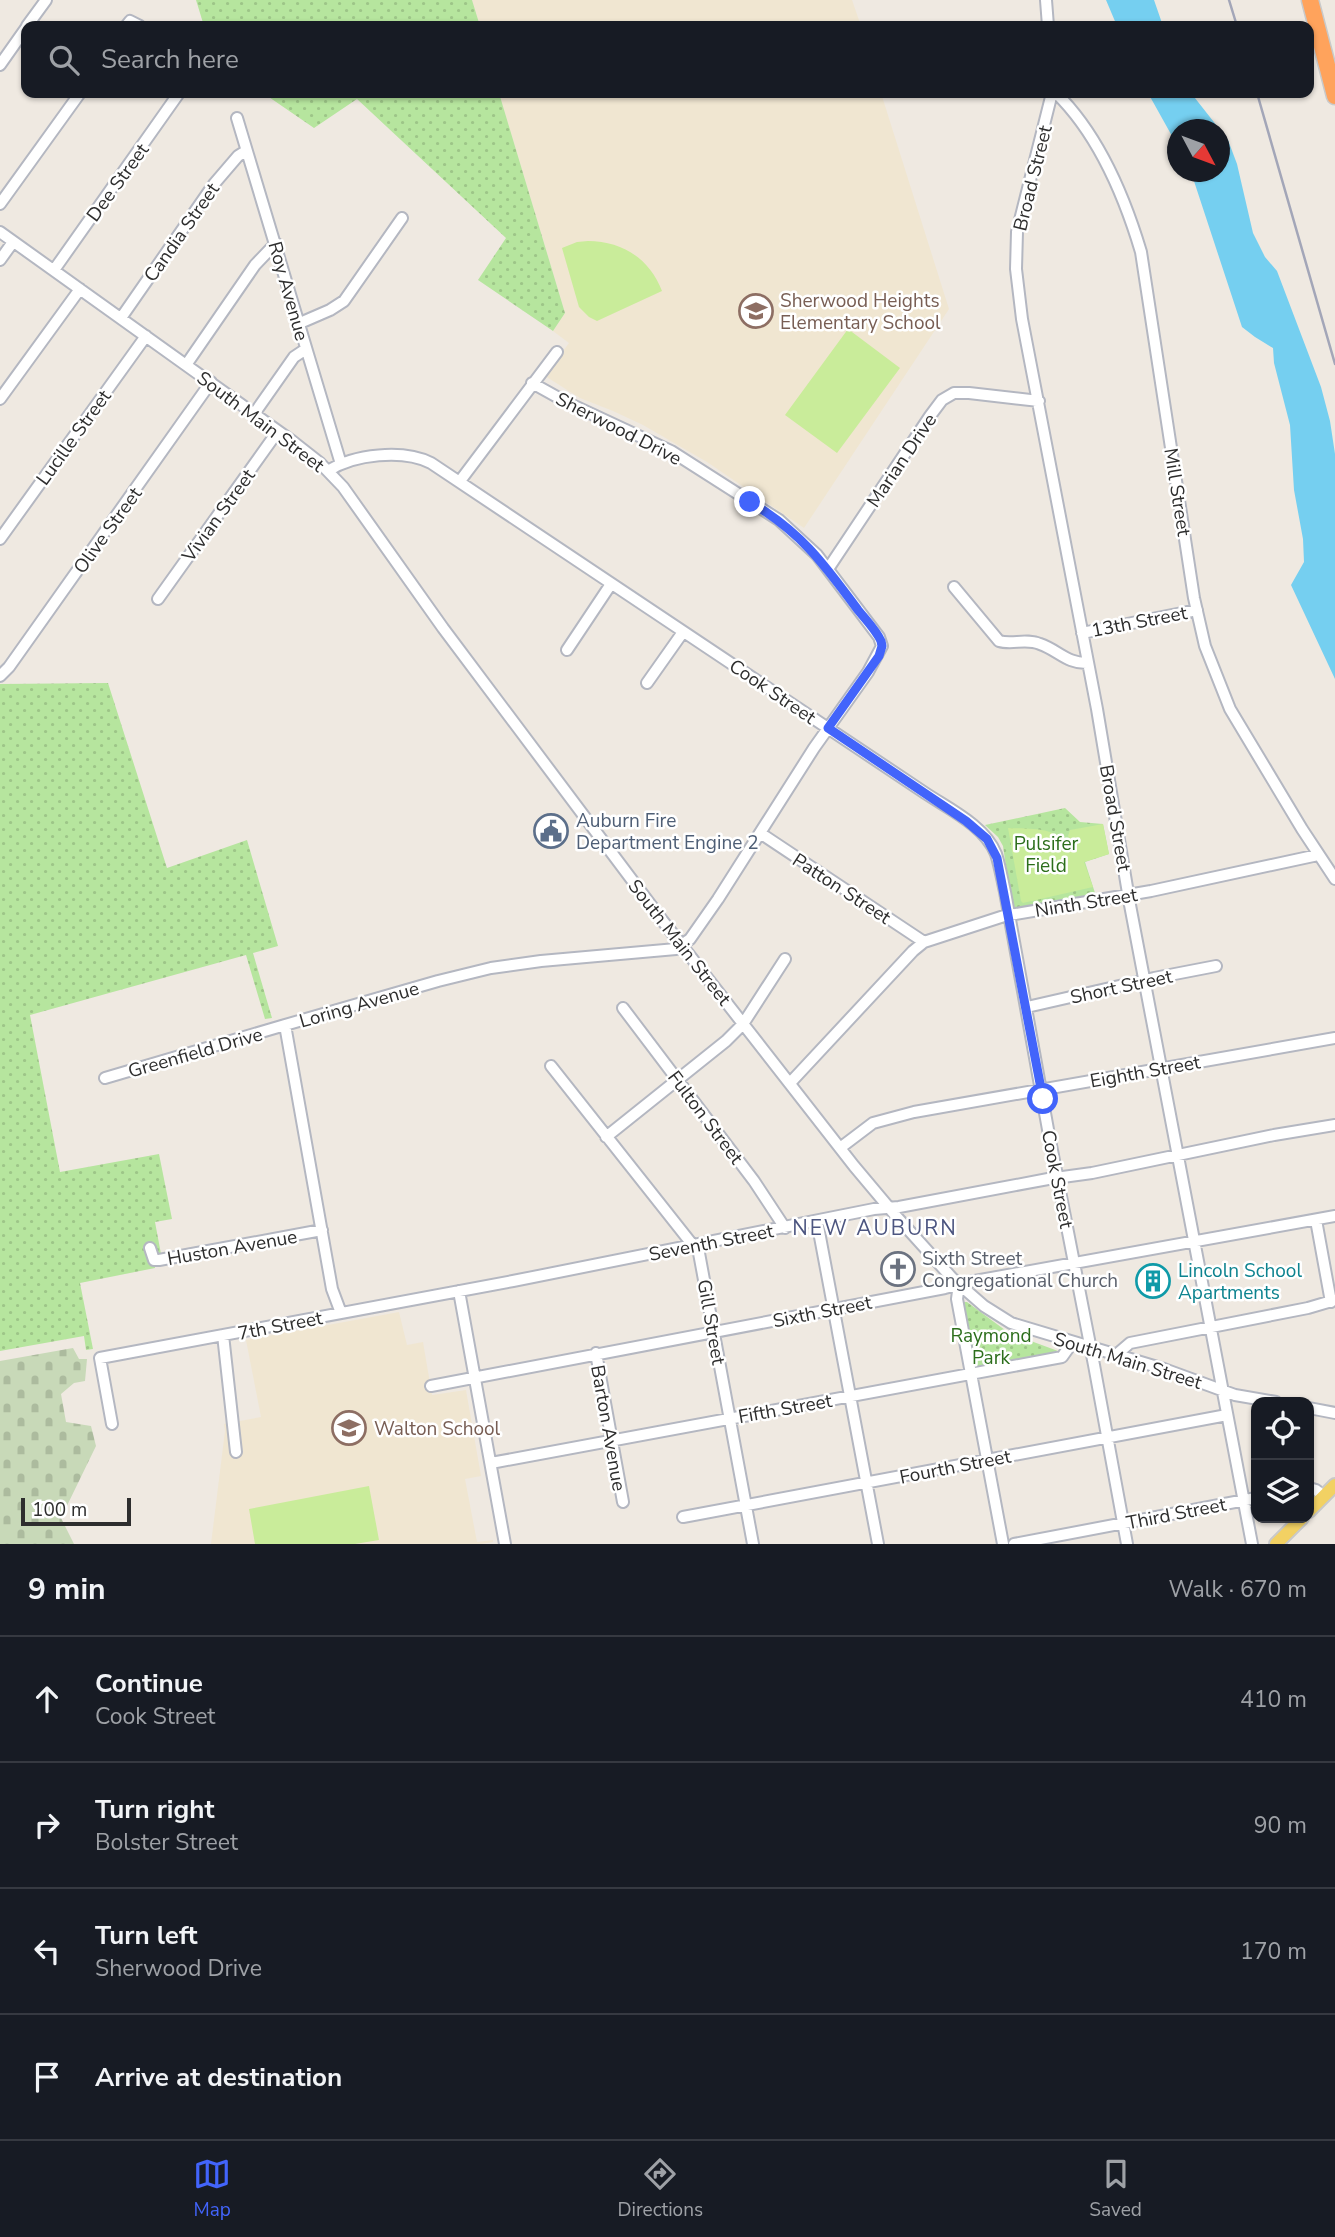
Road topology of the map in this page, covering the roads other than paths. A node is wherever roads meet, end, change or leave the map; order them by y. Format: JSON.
{"nodes":[{"id":1,"x":46,"y":0,"type":"edge"},
{"id":2,"x":1046,"y":0,"type":"edge"},
{"id":3,"x":1310,"y":0,"type":"edge"},
{"id":4,"x":31,"y":21,"type":"edge"},
{"id":5,"x":1048,"y":21,"type":"edge"},
{"id":6,"x":21,"y":35,"type":"edge"},
{"id":7,"x":0,"y":65,"type":"edge"},
{"id":8,"x":1335,"y":96,"type":"edge"},
{"id":9,"x":76,"y":98,"type":"edge"},
{"id":10,"x":176,"y":98,"type":"edge"},
{"id":11,"x":1053,"y":98,"type":"edge"},
{"id":12,"x":1059,"y":98,"type":"edge"},
{"id":13,"x":237,"y":118,"type":"dead end"},
{"id":14,"x":246,"y":151,"type":"junction"},
{"id":15,"x":0,"y":204,"type":"edge"},
{"id":16,"x":402,"y":218,"type":"dead end"},
{"id":17,"x":0,"y":232,"type":"edge"},
{"id":18,"x":13,"y":242,"type":"junction"},
{"id":19,"x":276,"y":243,"type":"junction"},
{"id":20,"x":0,"y":260,"type":"edge"},
{"id":21,"x":54,"y":270,"type":"junction"},
{"id":22,"x":80,"y":289,"type":"junction"},
{"id":23,"x":121,"y":318,"type":"junction"},
{"id":24,"x":300,"y":323,"type":"junction"},
{"id":25,"x":146,"y":336,"type":"junction"},
{"id":26,"x":306,"y":349,"type":"junction"},
{"id":27,"x":557,"y":352,"type":"dead end"},
{"id":28,"x":186,"y":365,"type":"junction"},
{"id":29,"x":211,"y":382,"type":"junction"},
{"id":30,"x":532,"y":383,"type":"junction"},
{"id":31,"x":0,"y":399,"type":"edge"},
{"id":32,"x":1039,"y":401,"type":"junction"},
{"id":33,"x":254,"y":414,"type":"junction"},
{"id":34,"x":278,"y":431,"type":"junction"},
{"id":35,"x":341,"y":464,"type":"junction"},
{"id":36,"x":328,"y":471,"type":"junction"},
{"id":37,"x":460,"y":481,"type":"junction"},
{"id":38,"x":0,"y":539,"type":"edge"},
{"id":39,"x":828,"y":569,"type":"junction"},
{"id":40,"x":611,"y":584,"type":"junction"},
{"id":41,"x":954,"y":587,"type":"dead end"},
{"id":42,"x":158,"y":599,"type":"dead end"},
{"id":43,"x":1196,"y":610,"type":"junction"},
{"id":44,"x":683,"y":632,"type":"junction"},
{"id":45,"x":1082,"y":633,"type":"junction"},
{"id":46,"x":567,"y":650,"type":"dead end"},
{"id":47,"x":1088,"y":663,"type":"junction"},
{"id":48,"x":0,"y":676,"type":"edge"},
{"id":49,"x":647,"y":683,"type":"dead end"},
{"id":50,"x":828,"y":728,"type":"junction"},
{"id":51,"x":760,"y":833,"type":"junction"},
{"id":52,"x":1318,"y":855,"type":"junction"},
{"id":53,"x":1335,"y":879,"type":"edge"},
{"id":54,"x":1129,"y":896,"type":"junction"},
{"id":55,"x":1009,"y":915,"type":"junction"},
{"id":56,"x":924,"y":942,"type":"junction"},
{"id":57,"x":682,"y":947,"type":"junction"},
{"id":58,"x":785,"y":958,"type":"dead end"},
{"id":59,"x":1216,"y":966,"type":"dead end"},
{"id":60,"x":1146,"y":980,"type":"junction"},
{"id":61,"x":1027,"y":1007,"type":"junction"},
{"id":62,"x":623,"y":1008,"type":"dead end"},
{"id":63,"x":744,"y":1024,"type":"junction"},
{"id":64,"x":285,"y":1025,"type":"junction"},
{"id":65,"x":1335,"y":1038,"type":"edge"},
{"id":66,"x":551,"y":1066,"type":"dead end"},
{"id":67,"x":1161,"y":1068,"type":"junction"},
{"id":68,"x":105,"y":1078,"type":"dead end"},
{"id":69,"x":677,"y":1079,"type":"junction"},
{"id":70,"x":790,"y":1083,"type":"junction"},
{"id":71,"x":1042,"y":1091,"type":"junction"},
{"id":72,"x":1335,"y":1125,"type":"edge"},
{"id":73,"x":606,"y":1137,"type":"junction"},
{"id":74,"x":840,"y":1148,"type":"junction"},
{"id":75,"x":1178,"y":1156,"type":"junction"},
{"id":76,"x":1058,"y":1178,"type":"junction"},
{"id":77,"x":889,"y":1208,"type":"junction"},
{"id":78,"x":1335,"y":1216,"type":"edge"},
{"id":79,"x":1315,"y":1220,"type":"junction"},
{"id":80,"x":817,"y":1221,"type":"junction"},
{"id":81,"x":785,"y":1228,"type":"junction"},
{"id":82,"x":322,"y":1230,"type":"junction"},
{"id":83,"x":1194,"y":1241,"type":"junction"},
{"id":84,"x":692,"y":1246,"type":"junction"},
{"id":85,"x":150,"y":1248,"type":"dead end"},
{"id":86,"x":1074,"y":1264,"type":"junction"},
{"id":87,"x":959,"y":1284,"type":"junction"},
{"id":88,"x":460,"y":1291,"type":"junction"},
{"id":89,"x":1333,"y":1301,"type":"edge"},
{"id":90,"x":835,"y":1309,"type":"junction"},
{"id":91,"x":341,"y":1313,"type":"junction"},
{"id":92,"x":1211,"y":1327,"type":"junction"},
{"id":93,"x":714,"y":1331,"type":"junction"},
{"id":94,"x":223,"y":1335,"type":"junction"},
{"id":95,"x":1072,"y":1343,"type":"junction"},
{"id":96,"x":1091,"y":1348,"type":"junction"},
{"id":97,"x":596,"y":1353,"type":"junction"},
{"id":98,"x":1116,"y":1354,"type":"junction"},
{"id":99,"x":972,"y":1374,"type":"junction"},
{"id":100,"x":475,"y":1377,"type":"junction"},
{"id":101,"x":431,"y":1386,"type":"dead end"},
{"id":102,"x":1222,"y":1389,"type":"junction"},
{"id":103,"x":850,"y":1396,"type":"junction"},
{"id":104,"x":1251,"y":1398,"type":"edge"},
{"id":105,"x":1314,"y":1409,"type":"edge"},
{"id":106,"x":1335,"y":1413,"type":"edge"},
{"id":107,"x":1227,"y":1415,"type":"junction"},
{"id":108,"x":730,"y":1418,"type":"junction"},
{"id":109,"x":111,"y":1424,"type":"dead end"},
{"id":110,"x":1106,"y":1437,"type":"junction"},
{"id":111,"x":611,"y":1441,"type":"junction"},
{"id":112,"x":236,"y":1452,"type":"dead end"},
{"id":113,"x":987,"y":1459,"type":"junction"},
{"id":114,"x":491,"y":1463,"type":"junction"},
{"id":115,"x":867,"y":1482,"type":"junction"},
{"id":116,"x":1335,"y":1485,"type":"edge"},
{"id":117,"x":1314,"y":1489,"type":"edge"},
{"id":118,"x":1324,"y":1496,"type":"junction"},
{"id":119,"x":1251,"y":1499,"type":"edge"},
{"id":120,"x":1244,"y":1500,"type":"junction"},
{"id":121,"x":623,"y":1502,"type":"dead end"},
{"id":122,"x":746,"y":1506,"type":"junction"},
{"id":123,"x":1314,"y":1506,"type":"edge"},
{"id":124,"x":682,"y":1517,"type":"dead end"},
{"id":125,"x":1123,"y":1523,"type":"junction"},
{"id":126,"x":1297,"y":1523,"type":"edge"},
{"id":127,"x":505,"y":1544,"type":"edge"},
{"id":128,"x":753,"y":1544,"type":"edge"},
{"id":129,"x":878,"y":1544,"type":"edge"},
{"id":130,"x":1003,"y":1544,"type":"edge"},
{"id":131,"x":1014,"y":1544,"type":"edge"},
{"id":132,"x":1127,"y":1544,"type":"edge"},
{"id":133,"x":1252,"y":1544,"type":"edge"},
{"id":134,"x":1276,"y":1544,"type":"edge"}],
"edges":[{"from":1,"to":4,"type":"street"},
{"from":2,"to":5,"type":"street"},
{"from":3,"to":8,"type":"highway"},
{"from":6,"to":7,"type":"street"},
{"from":9,"to":15,"type":"street"},
{"from":10,"to":21,"type":"street","name":"Dee Street"},
{"from":11,"to":32,"type":"street","name":"Broad Street"},
{"from":12,"to":43,"type":"street","name":"Mill Street"},
{"from":13,"to":14,"type":"street","name":"Roy Avenue"},
{"from":14,"to":19,"type":"street","name":"Roy Avenue"},
{"from":14,"to":23,"type":"street","name":"Candia Street"},
{"from":16,"to":24,"type":"street"},
{"from":17,"to":18,"type":"street","name":"South Main Street"},
{"from":18,"to":20,"type":"street"},
{"from":18,"to":21,"type":"street","name":"South Main Street"},
{"from":19,"to":24,"type":"street","name":"Roy Avenue"},
{"from":19,"to":28,"type":"street"},
{"from":21,"to":22,"type":"street","name":"South Main Street"},
{"from":22,"to":23,"type":"street","name":"South Main Street"},
{"from":22,"to":31,"type":"street"},
{"from":23,"to":25,"type":"street","name":"South Main Street"},
{"from":24,"to":26,"type":"street","name":"Roy Avenue"},
{"from":25,"to":28,"type":"street","name":"South Main Street"},
{"from":25,"to":38,"type":"street","name":"Lucille Street"},
{"from":26,"to":33,"type":"street"},
{"from":26,"to":35,"type":"street","name":"Roy Avenue"},
{"from":27,"to":30,"type":"street"},
{"from":28,"to":29,"type":"street","name":"South Main Street"},
{"from":29,"to":33,"type":"street","name":"South Main Street"},
{"from":29,"to":48,"type":"street","name":"Olive Street"},
{"from":30,"to":37,"type":"street"},
{"from":30,"to":39,"type":"street","name":"Sherwood Drive"},
{"from":32,"to":39,"type":"street","name":"Marian Drive"},
{"from":32,"to":45,"type":"street","name":"Broad Street"},
{"from":33,"to":34,"type":"street","name":"South Main Street"},
{"from":34,"to":36,"type":"street","name":"South Main Street"},
{"from":34,"to":42,"type":"street","name":"Vivian Street"},
{"from":35,"to":36,"type":"street","name":"Cook Street"},
{"from":35,"to":37,"type":"street","name":"Cook Street"},
{"from":36,"to":57,"type":"street","name":"South Main Street"},
{"from":37,"to":40,"type":"street","name":"Cook Street"},
{"from":39,"to":50,"type":"street","name":"Sherwood Drive"},
{"from":40,"to":44,"type":"street","name":"Cook Street"},
{"from":40,"to":46,"type":"street"},
{"from":41,"to":47,"type":"street"},
{"from":43,"to":45,"type":"street","name":"13th Street"},
{"from":43,"to":52,"type":"street","name":"Mill Street"},
{"from":44,"to":49,"type":"street"},
{"from":44,"to":50,"type":"street","name":"Cook Street"},
{"from":45,"to":47,"type":"street","name":"Broad Street"},
{"from":47,"to":54,"type":"street","name":"Broad Street"},
{"from":50,"to":51,"type":"street"},
{"from":50,"to":55,"type":"street","name":"Cook Street"},
{"from":51,"to":56,"type":"street","name":"Patton Street"},
{"from":51,"to":57,"type":"street"},
{"from":52,"to":53,"type":"street","name":"Mill Street"},
{"from":52,"to":54,"type":"street","name":"Ninth Street"},
{"from":54,"to":55,"type":"street","name":"Ninth Street"},
{"from":54,"to":60,"type":"street","name":"Broad Street"},
{"from":55,"to":56,"type":"street","name":"Ninth Street"},
{"from":55,"to":61,"type":"street","name":"Cook Street"},
{"from":56,"to":70,"type":"street","name":"Ninth Street"},
{"from":57,"to":63,"type":"street","name":"South Main Street"},
{"from":57,"to":64,"type":"street","name":"Loring Avenue"},
{"from":58,"to":63,"type":"street"},
{"from":59,"to":60,"type":"street","name":"Short Street"},
{"from":60,"to":61,"type":"street","name":"Short Street"},
{"from":60,"to":67,"type":"street","name":"Broad Street"},
{"from":61,"to":71,"type":"street","name":"Cook Street"},
{"from":62,"to":69,"type":"street","name":"Fulton Street"},
{"from":63,"to":69,"type":"street"},
{"from":63,"to":70,"type":"street","name":"South Main Street"},
{"from":64,"to":68,"type":"street","name":"Greenfield Drive"},
{"from":64,"to":82,"type":"street","name":"Loring Avenue"},
{"from":65,"to":67,"type":"street","name":"Eighth Street"},
{"from":66,"to":73,"type":"street","name":"Gill Street"},
{"from":67,"to":71,"type":"street","name":"Eighth Street"},
{"from":67,"to":75,"type":"street","name":"Broad Street"},
{"from":69,"to":73,"type":"street"},
{"from":69,"to":81,"type":"street","name":"Fulton Street"},
{"from":70,"to":74,"type":"street","name":"South Main Street"},
{"from":71,"to":74,"type":"street","name":"Eighth Street"},
{"from":71,"to":76,"type":"street","name":"Cook Street"},
{"from":72,"to":75,"type":"street","name":"Seventh Street"},
{"from":73,"to":84,"type":"street","name":"Gill Street"},
{"from":74,"to":77,"type":"street","name":"South Main Street"},
{"from":75,"to":76,"type":"street","name":"Seventh Street"},
{"from":75,"to":83,"type":"street","name":"Broad Street"},
{"from":76,"to":77,"type":"street","name":"Seventh Street"},
{"from":76,"to":86,"type":"street","name":"Cook Street"},
{"from":77,"to":80,"type":"street","name":"Seventh Street"},
{"from":77,"to":87,"type":"street","name":"South Main Street"},
{"from":78,"to":79,"type":"street","name":"Sixth Street"},
{"from":79,"to":83,"type":"street","name":"Sixth Street"},
{"from":79,"to":89,"type":"street"},
{"from":80,"to":81,"type":"street","name":"Seventh Street"},
{"from":80,"to":90,"type":"street"},
{"from":81,"to":84,"type":"street","name":"Seventh Street"},
{"from":82,"to":85,"type":"street","name":"Huston Avenue"},
{"from":82,"to":91,"type":"street","name":"Loring Avenue"},
{"from":83,"to":86,"type":"street","name":"Sixth Street"},
{"from":83,"to":92,"type":"street","name":"Broad Street"},
{"from":84,"to":88,"type":"street","name":"Seventh Street"},
{"from":84,"to":93,"type":"street","name":"Gill Street"},
{"from":86,"to":87,"type":"street","name":"Sixth Street"},
{"from":86,"to":96,"type":"street","name":"Cook Street"},
{"from":87,"to":90,"type":"street","name":"Sixth Street"},
{"from":87,"to":95,"type":"street","name":"South Main Street"},
{"from":87,"to":99,"type":"street"},
{"from":88,"to":91,"type":"street","name":"7th Street"},
{"from":88,"to":100,"type":"street"},
{"from":89,"to":92,"type":"street"},
{"from":90,"to":93,"type":"street","name":"Sixth Street"},
{"from":90,"to":103,"type":"street"},
{"from":91,"to":94,"type":"street","name":"7th Street"},
{"from":92,"to":98,"type":"street"},
{"from":92,"to":102,"type":"street","name":"Broad Street"},
{"from":93,"to":97,"type":"street","name":"Sixth Street"},
{"from":93,"to":108,"type":"street","name":"Gill Street"},
{"from":94,"to":109,"type":"street","name":"7th Street"},
{"from":94,"to":112,"type":"street"},
{"from":95,"to":96,"type":"street","name":"South Main Street"},
{"from":95,"to":99,"type":"street","name":"Fifth Street"},
{"from":96,"to":98,"type":"street","name":"South Main Street"},
{"from":96,"to":110,"type":"street","name":"Cook Street"},
{"from":97,"to":100,"type":"street","name":"Sixth Street"},
{"from":97,"to":111,"type":"street","name":"Barton Avenue"},
{"from":98,"to":102,"type":"street","name":"South Main Street"},
{"from":99,"to":103,"type":"street","name":"Fifth Street"},
{"from":99,"to":113,"type":"street"},
{"from":100,"to":101,"type":"street","name":"Sixth Street"},
{"from":100,"to":114,"type":"street"},
{"from":102,"to":104,"type":"street","name":"South Main Street"},
{"from":102,"to":107,"type":"street","name":"Broad Street"},
{"from":103,"to":108,"type":"street","name":"Fifth Street"},
{"from":103,"to":115,"type":"street"},
{"from":105,"to":106,"type":"street"},
{"from":107,"to":110,"type":"street","name":"Fourth Street"},
{"from":107,"to":120,"type":"street","name":"Broad Street"},
{"from":108,"to":111,"type":"street","name":"Fifth Street"},
{"from":108,"to":122,"type":"street","name":"Gill Street"},
{"from":110,"to":113,"type":"street","name":"Fourth Street"},
{"from":110,"to":125,"type":"street","name":"Cook Street"},
{"from":111,"to":114,"type":"street","name":"Fifth Street"},
{"from":111,"to":121,"type":"street","name":"Barton Avenue"},
{"from":113,"to":115,"type":"street","name":"Fourth Street"},
{"from":113,"to":130,"type":"street"},
{"from":114,"to":127,"type":"street"},
{"from":115,"to":122,"type":"street","name":"Fourth Street"},
{"from":115,"to":129,"type":"street"},
{"from":116,"to":118,"type":"main road"},
{"from":117,"to":118,"type":"street"},
{"from":118,"to":123,"type":"main road"},
{"from":119,"to":120,"type":"street","name":"Third Street"},
{"from":120,"to":125,"type":"street","name":"Third Street"},
{"from":120,"to":133,"type":"street","name":"Broad Street"},
{"from":122,"to":124,"type":"street","name":"Fourth Street"},
{"from":122,"to":128,"type":"street","name":"Gill Street"},
{"from":125,"to":131,"type":"street","name":"Third Street"},
{"from":125,"to":132,"type":"street","name":"Cook Street"},
{"from":126,"to":134,"type":"main road"}]}
